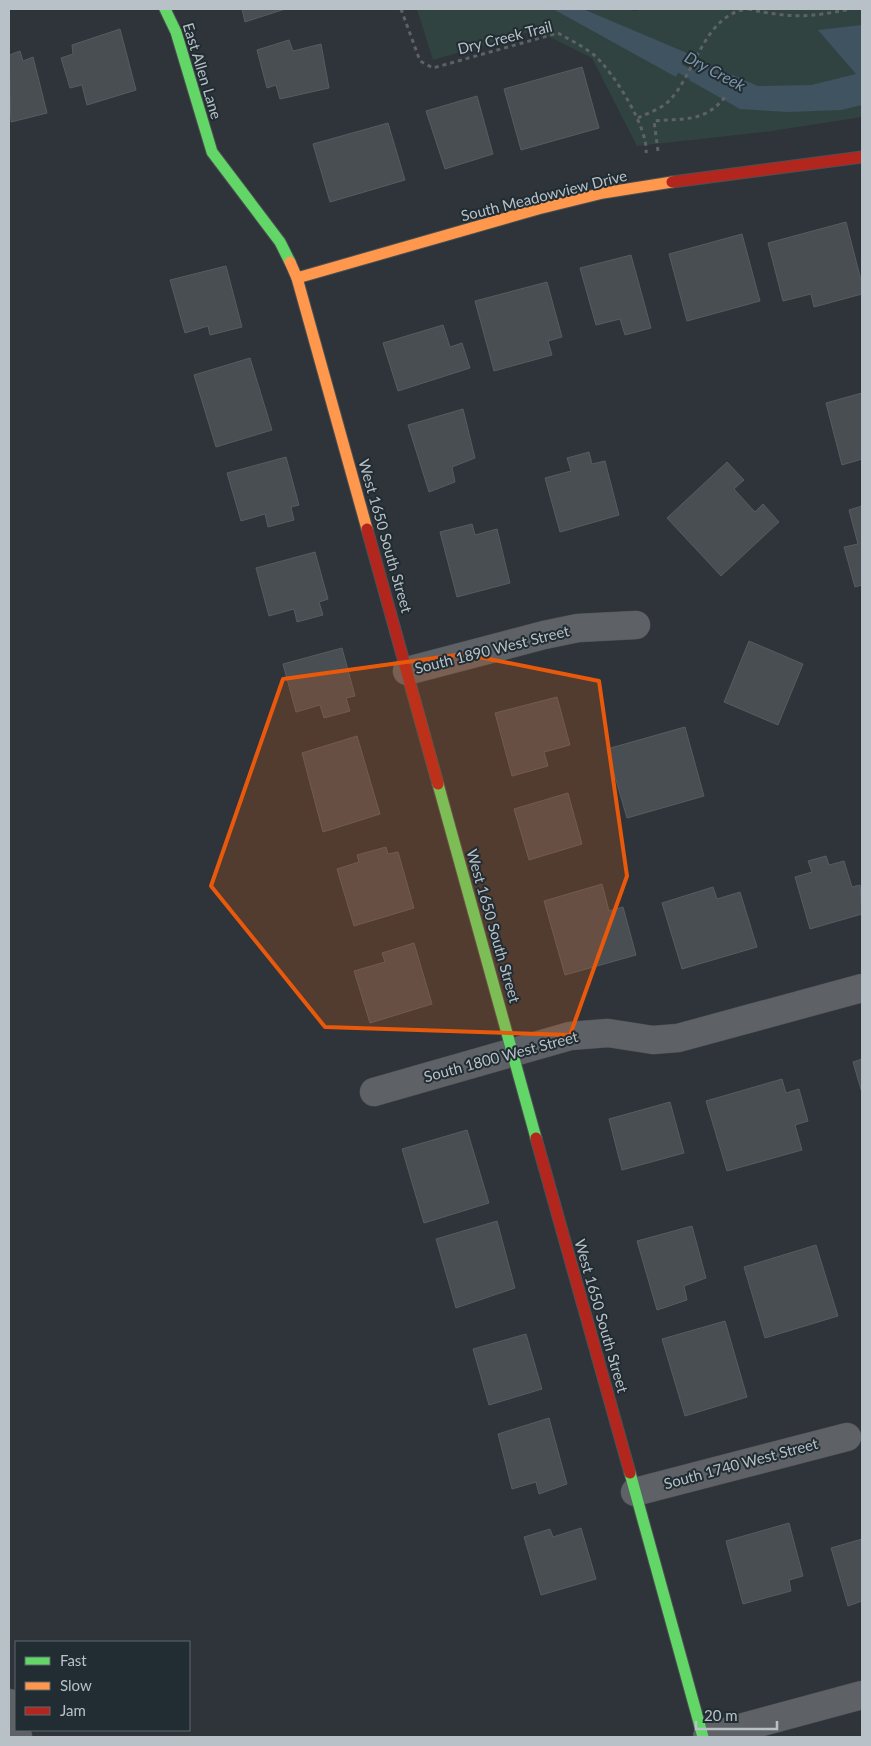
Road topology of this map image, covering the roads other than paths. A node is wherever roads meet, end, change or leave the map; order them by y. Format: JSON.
{"nodes":[{"id":1,"x":165,"y":9,"type":"edge"},
{"id":2,"x":209,"y":144,"type":"joint"},
{"id":3,"x":862,"y":157,"type":"edge"},
{"id":4,"x":297,"y":278,"type":"junction"},
{"id":5,"x":636,"y":625,"type":"dead end"},
{"id":6,"x":407,"y":671,"type":"junction"},
{"id":7,"x":862,"y":988,"type":"edge"},
{"id":8,"x":513,"y":1053,"type":"junction"},
{"id":9,"x":374,"y":1092,"type":"dead end"},
{"id":10,"x":847,"y":1437,"type":"dead end"},
{"id":11,"x":635,"y":1492,"type":"junction"},
{"id":12,"x":862,"y":1695,"type":"edge"},
{"id":13,"x":9,"y":1703,"type":"edge"},
{"id":14,"x":15,"y":1726,"type":"edge"},
{"id":15,"x":703,"y":1737,"type":"edge"},
{"id":16,"x":707,"y":1737,"type":"edge"}],
"edges":[{"from":1,"to":2,"type":"street","name":"East Allen Lane"},
{"from":2,"to":4,"type":"street","name":"West 1650 South Street"},
{"from":3,"to":4,"type":"street","name":"South Meadowview Drive"},
{"from":4,"to":6,"type":"street","name":"West 1650 South Street"},
{"from":5,"to":6,"type":"street","name":"South 1890 West Street"},
{"from":6,"to":8,"type":"street","name":"West 1650 South Street"},
{"from":7,"to":8,"type":"street","name":"South 1800 West Street"},
{"from":8,"to":9,"type":"street","name":"South 1800 West Street"},
{"from":8,"to":11,"type":"street","name":"West 1650 South Street"},
{"from":10,"to":11,"type":"street","name":"South 1740 West Street"},
{"from":11,"to":15,"type":"street","name":"West 1650 South Street"},
{"from":12,"to":16,"type":"street"},
{"from":13,"to":14,"type":"street"}]}
